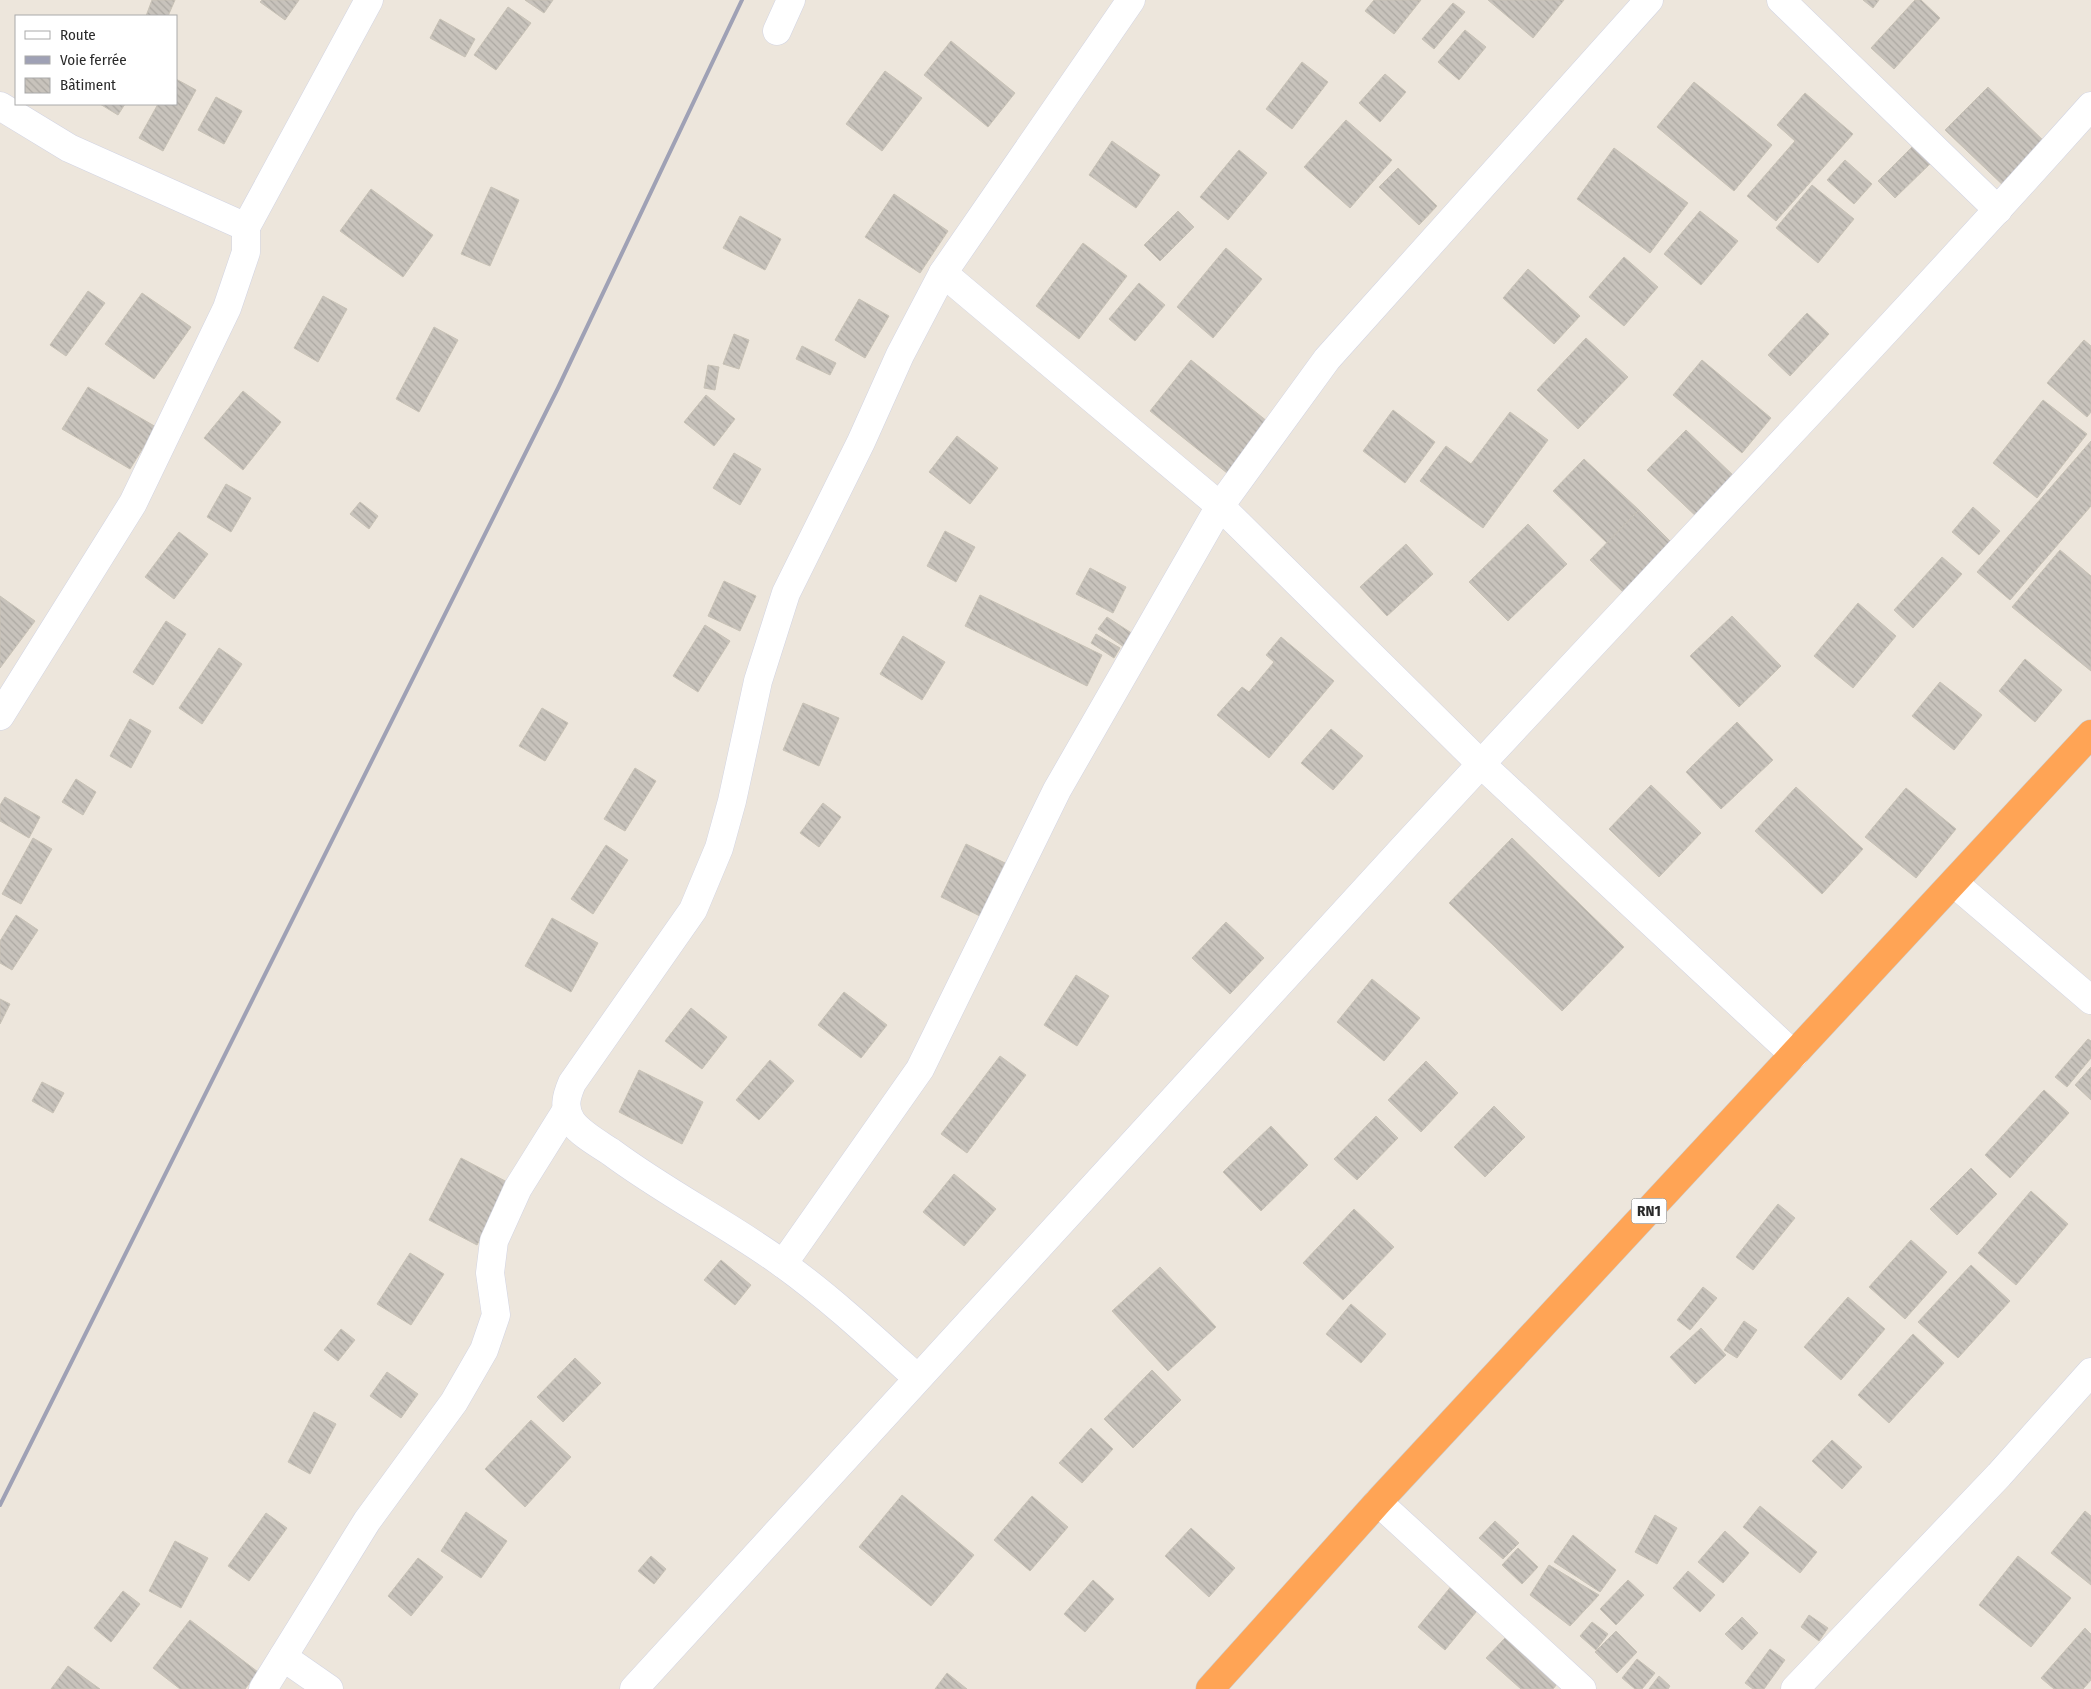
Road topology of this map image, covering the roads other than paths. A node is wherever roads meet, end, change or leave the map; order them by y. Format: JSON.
{"nodes":[{"id":1,"x":369,"y":0,"type":"edge"},
{"id":2,"x":791,"y":0,"type":"edge"},
{"id":3,"x":1132,"y":0,"type":"edge"},
{"id":4,"x":1649,"y":0,"type":"edge"},
{"id":5,"x":1781,"y":0,"type":"edge"},
{"id":6,"x":777,"y":30,"type":"dead end"},
{"id":7,"x":0,"y":106,"type":"edge"},
{"id":8,"x":2091,"y":106,"type":"edge"},
{"id":9,"x":1998,"y":210,"type":"junction"},
{"id":10,"x":246,"y":227,"type":"junction"},
{"id":11,"x":943,"y":273,"type":"junction"},
{"id":12,"x":1220,"y":506,"type":"junction"},
{"id":13,"x":0,"y":716,"type":"edge"},
{"id":14,"x":2091,"y":734,"type":"edge"},
{"id":15,"x":1481,"y":764,"type":"junction"},
{"id":16,"x":1954,"y":883,"type":"junction"},
{"id":17,"x":2091,"y":1000,"type":"edge"},
{"id":18,"x":1794,"y":1055,"type":"junction"},
{"id":19,"x":566,"y":1111,"type":"junction"},
{"id":20,"x":784,"y":1264,"type":"junction"},
{"id":21,"x":2091,"y":1372,"type":"edge"},
{"id":22,"x":916,"y":1377,"type":"junction"},
{"id":23,"x":1378,"y":1502,"type":"junction"},
{"id":24,"x":283,"y":1657,"type":"junction"},
{"id":25,"x":263,"y":1689,"type":"edge"},
{"id":26,"x":329,"y":1689,"type":"edge"},
{"id":27,"x":634,"y":1689,"type":"edge"},
{"id":28,"x":1210,"y":1689,"type":"edge"},
{"id":29,"x":1582,"y":1689,"type":"edge"},
{"id":30,"x":1795,"y":1689,"type":"edge"}],
"edges":[{"from":1,"to":10,"type":"street"},
{"from":2,"to":6,"type":"street"},
{"from":3,"to":11,"type":"street"},
{"from":4,"to":12,"type":"street"},
{"from":5,"to":9,"type":"street"},
{"from":7,"to":10,"type":"street"},
{"from":8,"to":9,"type":"street"},
{"from":9,"to":15,"type":"street"},
{"from":10,"to":13,"type":"street"},
{"from":11,"to":12,"type":"street"},
{"from":11,"to":19,"type":"street"},
{"from":12,"to":15,"type":"street"},
{"from":12,"to":20,"type":"street"},
{"from":14,"to":16,"type":"highway","number":"RN1"},
{"from":15,"to":18,"type":"street"},
{"from":15,"to":22,"type":"street"},
{"from":16,"to":17,"type":"street"},
{"from":16,"to":18,"type":"highway","number":"RN1"},
{"from":18,"to":23,"type":"highway","number":"RN1"},
{"from":19,"to":20,"type":"street"},
{"from":19,"to":24,"type":"street"},
{"from":20,"to":22,"type":"street"},
{"from":21,"to":30,"type":"street"},
{"from":22,"to":27,"type":"street"},
{"from":23,"to":28,"type":"highway","number":"RN1"},
{"from":23,"to":29,"type":"street"},
{"from":24,"to":25,"type":"street"},
{"from":24,"to":26,"type":"street"}]}
